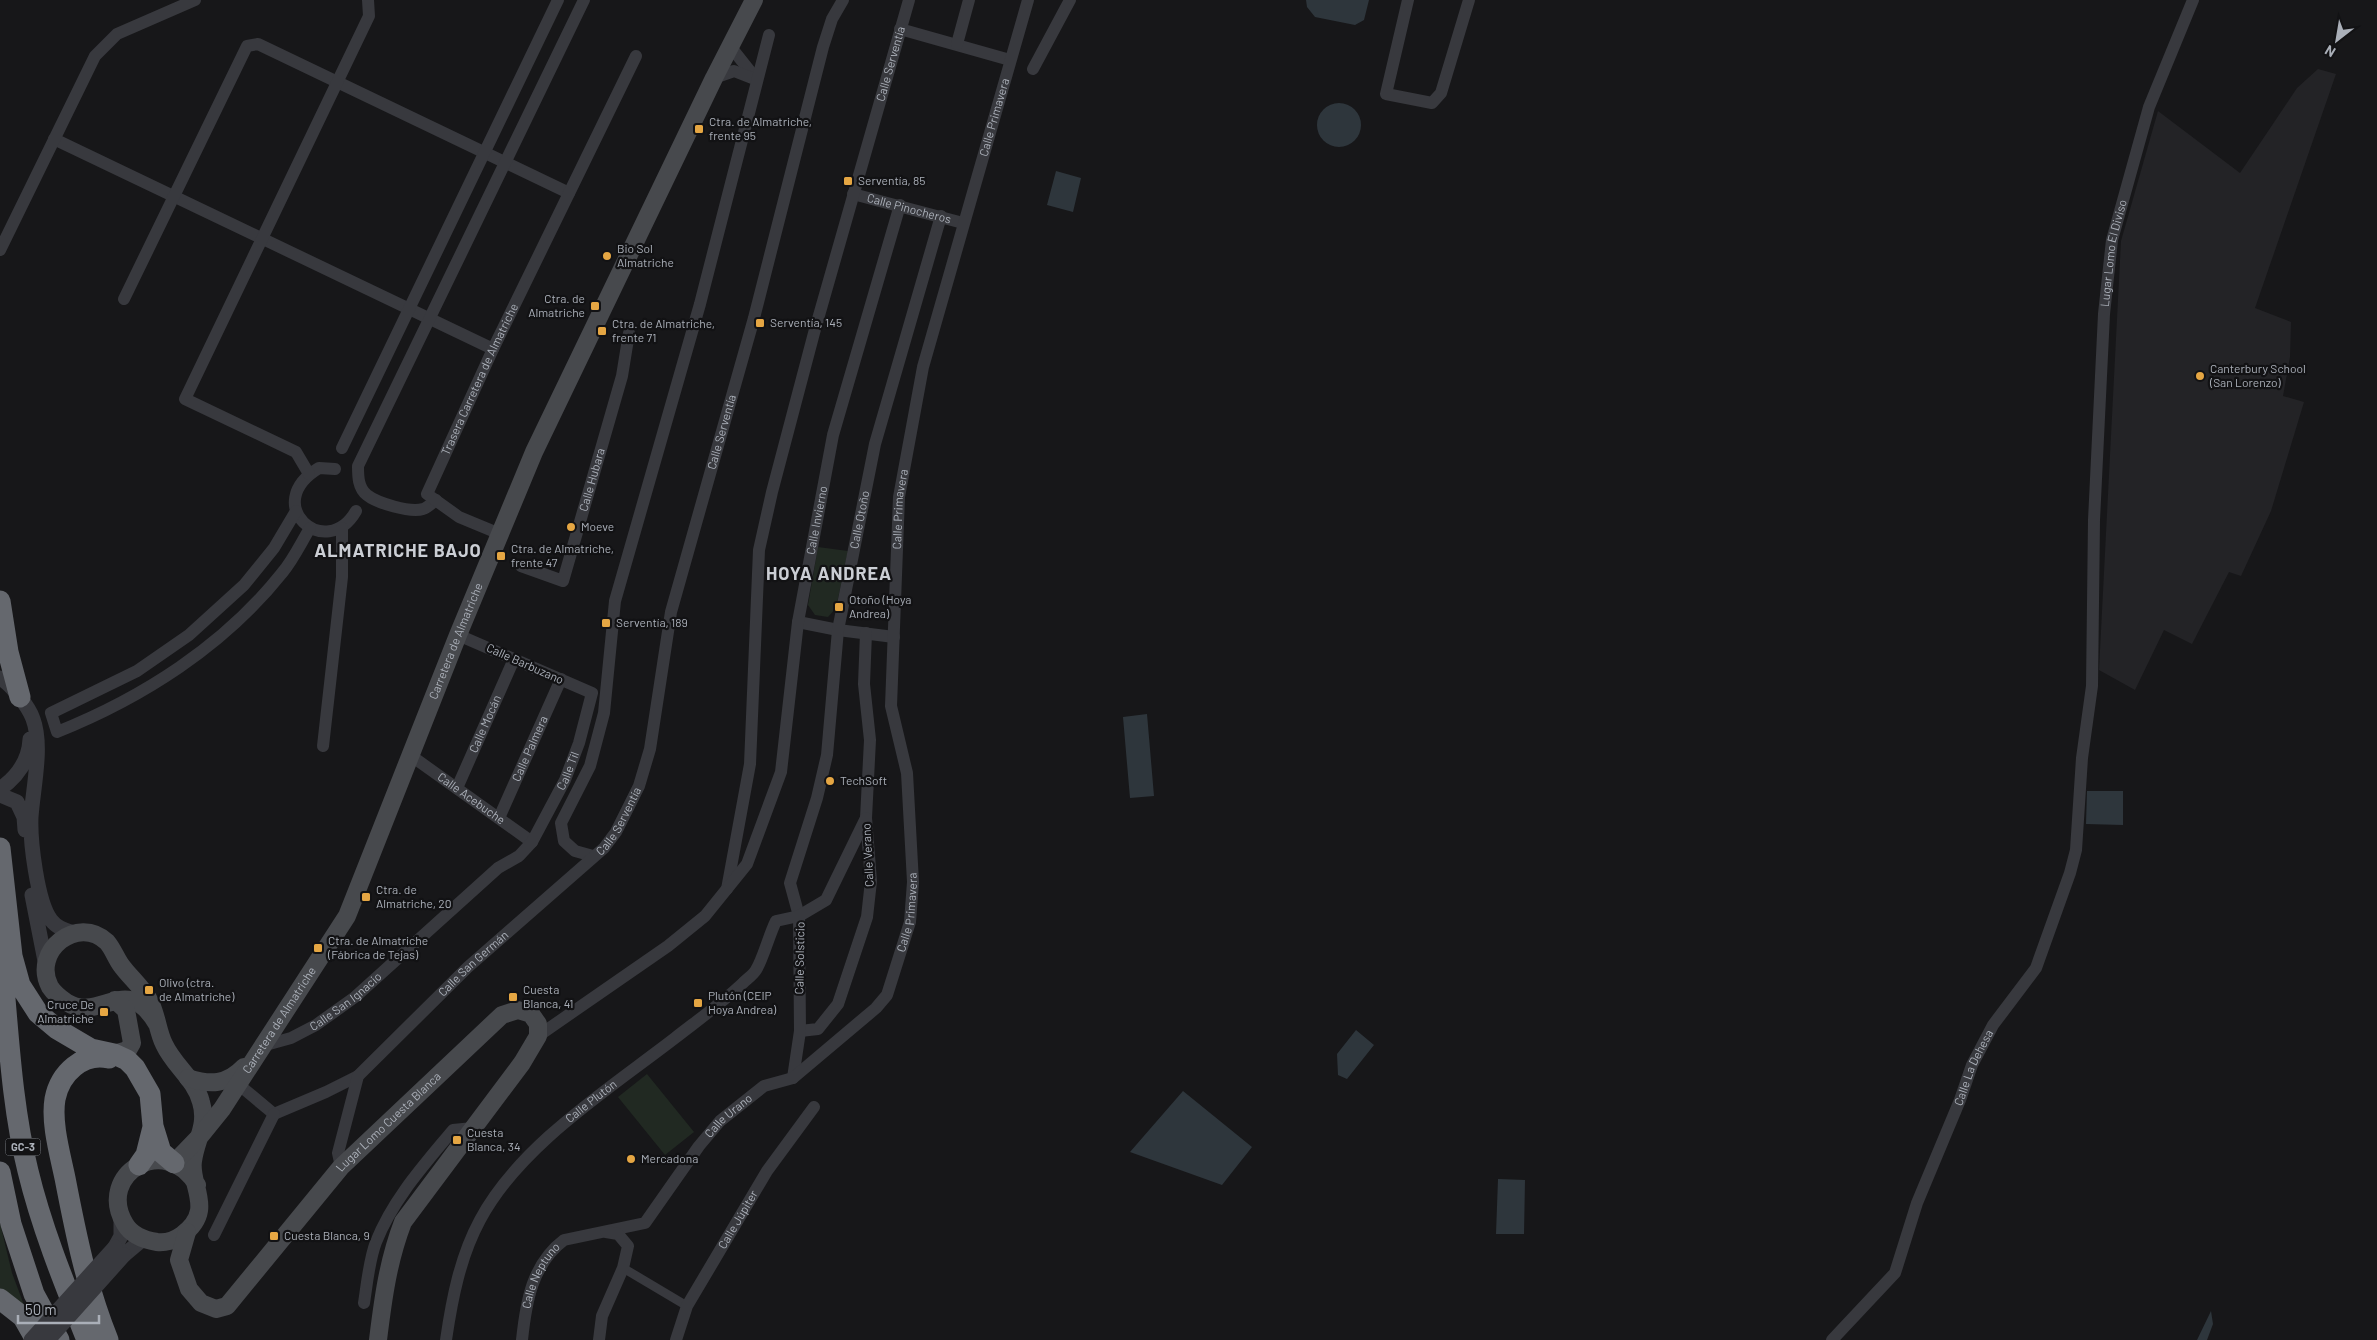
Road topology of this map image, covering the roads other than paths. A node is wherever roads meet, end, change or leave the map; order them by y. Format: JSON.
{"nodes":[{"id":1,"x":195,"y":0,"type":"edge"},
{"id":2,"x":368,"y":0,"type":"edge"},
{"id":3,"x":558,"y":0,"type":"edge"},
{"id":4,"x":584,"y":0,"type":"edge"},
{"id":5,"x":754,"y":0,"type":"edge"},
{"id":6,"x":843,"y":0,"type":"edge"},
{"id":7,"x":909,"y":0,"type":"edge"},
{"id":8,"x":969,"y":0,"type":"edge"},
{"id":9,"x":1028,"y":0,"type":"edge"},
{"id":10,"x":1070,"y":0,"type":"edge"},
{"id":11,"x":1408,"y":0,"type":"edge"},
{"id":12,"x":1468,"y":0,"type":"edge"},
{"id":13,"x":2193,"y":0,"type":"edge"},
{"id":14,"x":900,"y":29,"type":"junction"},
{"id":15,"x":769,"y":35,"type":"dead end"},
{"id":16,"x":957,"y":44,"type":"junction"},
{"id":17,"x":730,"y":46,"type":"junction"},
{"id":18,"x":636,"y":56,"type":"dead end"},
{"id":19,"x":1010,"y":60,"type":"junction"},
{"id":20,"x":1033,"y":69,"type":"dead end"},
{"id":21,"x":714,"y":78,"type":"junction"},
{"id":22,"x":756,"y":80,"type":"junction"},
{"id":23,"x":337,"y":82,"type":"junction"},
{"id":24,"x":54,"y":139,"type":"junction"},
{"id":25,"x":485,"y":152,"type":"junction"},
{"id":26,"x":506,"y":162,"type":"junction"},
{"id":27,"x":569,"y":193,"type":"junction"},
{"id":28,"x":853,"y":194,"type":"junction"},
{"id":29,"x":174,"y":196,"type":"junction"},
{"id":30,"x":900,"y":206,"type":"junction"},
{"id":31,"x":941,"y":216,"type":"junction"},
{"id":32,"x":964,"y":222,"type":"junction"},
{"id":33,"x":262,"y":240,"type":"junction"},
{"id":34,"x":0,"y":250,"type":"edge"},
{"id":35,"x":124,"y":299,"type":"dead end"},
{"id":36,"x":410,"y":310,"type":"junction"},
{"id":37,"x":430,"y":320,"type":"junction"},
{"id":38,"x":629,"y":333,"type":"dead end"},
{"id":39,"x":493,"y":349,"type":"junction"},
{"id":40,"x":342,"y":448,"type":"dead end"},
{"id":41,"x":335,"y":470,"type":"dead end"},
{"id":42,"x":309,"y":474,"type":"junction"},
{"id":43,"x":436,"y":500,"type":"junction"},
{"id":44,"x":296,"y":511,"type":"junction"},
{"id":45,"x":356,"y":511,"type":"dead end"},
{"id":46,"x":310,"y":528,"type":"junction"},
{"id":47,"x":342,"y":528,"type":"junction"},
{"id":48,"x":500,"y":534,"type":"junction"},
{"id":49,"x":520,"y":566,"type":"dead end"},
{"id":50,"x":0,"y":601,"type":"edge"},
{"id":51,"x":798,"y":622,"type":"junction"},
{"id":52,"x":838,"y":630,"type":"junction"},
{"id":53,"x":866,"y":633,"type":"junction"},
{"id":54,"x":458,"y":634,"type":"junction"},
{"id":55,"x":894,"y":637,"type":"junction"},
{"id":56,"x":514,"y":659,"type":"junction"},
{"id":57,"x":0,"y":678,"type":"edge"},
{"id":58,"x":560,"y":679,"type":"junction"},
{"id":59,"x":592,"y":693,"type":"joint"},
{"id":60,"x":23,"y":702,"type":"junction"},
{"id":61,"x":323,"y":746,"type":"dead end"},
{"id":62,"x":410,"y":754,"type":"junction"},
{"id":63,"x":2082,"y":780,"type":"joint"},
{"id":64,"x":457,"y":788,"type":"junction"},
{"id":65,"x":2,"y":793,"type":"edge"},
{"id":66,"x":499,"y":818,"type":"junction"},
{"id":67,"x":866,"y":818,"type":"junction"},
{"id":68,"x":532,"y":842,"type":"junction"},
{"id":69,"x":0,"y":848,"type":"edge"},
{"id":70,"x":593,"y":856,"type":"junction"},
{"id":71,"x":726,"y":891,"type":"junction"},
{"id":72,"x":799,"y":916,"type":"junction"},
{"id":73,"x":74,"y":932,"type":"junction"},
{"id":74,"x":0,"y":945,"type":"edge"},
{"id":75,"x":45,"y":962,"type":"junction"},
{"id":76,"x":114,"y":1000,"type":"junction"},
{"id":77,"x":157,"y":1024,"type":"junction"},
{"id":78,"x":800,"y":1030,"type":"junction"},
{"id":79,"x":538,"y":1036,"type":"junction"},
{"id":80,"x":258,"y":1051,"type":"junction"},
{"id":81,"x":114,"y":1054,"type":"junction"},
{"id":82,"x":358,"y":1076,"type":"junction"},
{"id":83,"x":188,"y":1078,"type":"junction"},
{"id":84,"x":794,"y":1078,"type":"junction"},
{"id":85,"x":143,"y":1080,"type":"junction"},
{"id":86,"x":238,"y":1084,"type":"junction"},
{"id":87,"x":814,"y":1107,"type":"dead end"},
{"id":88,"x":274,"y":1114,"type":"junction"},
{"id":89,"x":153,"y":1126,"type":"junction"},
{"id":90,"x":473,"y":1128,"type":"junction"},
{"id":91,"x":202,"y":1135,"type":"junction"},
{"id":92,"x":174,"y":1163,"type":"junction"},
{"id":93,"x":139,"y":1164,"type":"junction"},
{"id":94,"x":341,"y":1167,"type":"junction"},
{"id":95,"x":0,"y":1172,"type":"edge"},
{"id":96,"x":197,"y":1186,"type":"junction"},
{"id":97,"x":121,"y":1217,"type":"junction"},
{"id":98,"x":645,"y":1223,"type":"joint"},
{"id":99,"x":186,"y":1232,"type":"junction"},
{"id":100,"x":603,"y":1232,"type":"junction"},
{"id":101,"x":214,"y":1235,"type":"dead end"},
{"id":102,"x":146,"y":1240,"type":"junction"},
{"id":103,"x":120,"y":1251,"type":"junction"},
{"id":104,"x":179,"y":1260,"type":"junction"},
{"id":105,"x":623,"y":1268,"type":"junction"},
{"id":106,"x":0,"y":1298,"type":"edge"},
{"id":107,"x":364,"y":1303,"type":"dead end"},
{"id":108,"x":687,"y":1306,"type":"junction"},
{"id":109,"x":31,"y":1340,"type":"edge"},
{"id":110,"x":36,"y":1340,"type":"edge"},
{"id":111,"x":48,"y":1340,"type":"edge"},
{"id":112,"x":59,"y":1340,"type":"edge"},
{"id":113,"x":87,"y":1340,"type":"edge"},
{"id":114,"x":108,"y":1340,"type":"edge"},
{"id":115,"x":378,"y":1340,"type":"edge"},
{"id":116,"x":446,"y":1340,"type":"edge"},
{"id":117,"x":522,"y":1340,"type":"edge"},
{"id":118,"x":598,"y":1340,"type":"edge"},
{"id":119,"x":676,"y":1340,"type":"edge"},
{"id":120,"x":1832,"y":1340,"type":"edge"}],
"edges":[{"from":1,"to":24,"type":"street"},
{"from":2,"to":23,"type":"street"},
{"from":3,"to":25,"type":"street"},
{"from":4,"to":26,"type":"street"},
{"from":5,"to":17,"type":"main road","name":"Carretera de Almatriche"},
{"from":6,"to":70,"type":"street","name":"Calle Serventía"},
{"from":7,"to":14,"type":"street","name":"Calle Serventía"},
{"from":8,"to":16,"type":"street"},
{"from":9,"to":19,"type":"street","name":"Calle Primavera"},
{"from":10,"to":20,"type":"street"},
{"from":11,"to":12,"type":"street"},
{"from":13,"to":63,"type":"street","name":"Lugar Lomo El Diviso"},
{"from":14,"to":16,"type":"street"},
{"from":14,"to":28,"type":"street","name":"Calle Serventía"},
{"from":15,"to":22,"type":"street","name":"Calle Serventía"},
{"from":16,"to":19,"type":"street"},
{"from":17,"to":21,"type":"main road","name":"Carretera de Almatriche"},
{"from":17,"to":22,"type":"street"},
{"from":18,"to":27,"type":"street","name":"Trasera Carretera de Almatriche"},
{"from":19,"to":32,"type":"street","name":"Calle Primavera"},
{"from":21,"to":22,"type":"street"},
{"from":21,"to":48,"type":"main road","name":"Carretera de Almatriche"},
{"from":22,"to":70,"type":"street","name":"Calle Serventía"},
{"from":23,"to":25,"type":"street"},
{"from":23,"to":29,"type":"street"},
{"from":23,"to":33,"type":"street"},
{"from":24,"to":29,"type":"street"},
{"from":24,"to":34,"type":"street"},
{"from":25,"to":26,"type":"street"},
{"from":25,"to":36,"type":"street"},
{"from":26,"to":27,"type":"street"},
{"from":26,"to":37,"type":"street"},
{"from":27,"to":39,"type":"street","name":"Trasera Carretera de Almatriche"},
{"from":28,"to":30,"type":"street","name":"Calle Pinocheros"},
{"from":28,"to":71,"type":"street","name":"Calle Serventía"},
{"from":29,"to":33,"type":"street"},
{"from":29,"to":35,"type":"street"},
{"from":30,"to":31,"type":"street","name":"Calle Pinocheros"},
{"from":30,"to":51,"type":"street","name":"Calle Invierno"},
{"from":31,"to":32,"type":"street","name":"Calle Pinocheros"},
{"from":31,"to":52,"type":"street","name":"Calle Otoño"},
{"from":32,"to":55,"type":"street","name":"Calle Primavera"},
{"from":33,"to":36,"type":"street"},
{"from":33,"to":42,"type":"street"},
{"from":36,"to":37,"type":"street"},
{"from":36,"to":40,"type":"street"},
{"from":37,"to":39,"type":"street"},
{"from":37,"to":43,"type":"street"},
{"from":38,"to":49,"type":"street","name":"Calle Hubara"},
{"from":39,"to":43,"type":"street","name":"Trasera Carretera de Almatriche"},
{"from":41,"to":42,"type":"street"},
{"from":42,"to":44,"type":"street"},
{"from":43,"to":48,"type":"street"},
{"from":44,"to":46,"type":"street"},
{"from":44,"to":46,"type":"street"},
{"from":45,"to":47,"type":"street"},
{"from":46,"to":47,"type":"street"},
{"from":47,"to":61,"type":"street"},
{"from":48,"to":54,"type":"main road","name":"Carretera de Almatriche"},
{"from":50,"to":60,"type":"highway"},
{"from":51,"to":52,"type":"street"},
{"from":51,"to":71,"type":"street","name":"Calle Invierno"},
{"from":52,"to":53,"type":"street"},
{"from":52,"to":72,"type":"street","name":"Calle Otoño"},
{"from":53,"to":55,"type":"street"},
{"from":53,"to":67,"type":"street","name":"Calle Verano"},
{"from":54,"to":56,"type":"street","name":"Calle Barbuzano"},
{"from":54,"to":62,"type":"main road","name":"Carretera de Almatriche"},
{"from":55,"to":84,"type":"street","name":"Calle Primavera"},
{"from":56,"to":58,"type":"street","name":"Calle Barbuzano"},
{"from":56,"to":64,"type":"street","name":"Calle Mocán"},
{"from":57,"to":60,"type":"street"},
{"from":58,"to":59,"type":"street","name":"Calle Barbuzano"},
{"from":58,"to":66,"type":"street","name":"Calle Palmera"},
{"from":59,"to":68,"type":"street","name":"Calle Til"},
{"from":60,"to":65,"type":"street"},
{"from":60,"to":73,"type":"street"},
{"from":62,"to":64,"type":"street","name":"Calle Acebuche"},
{"from":62,"to":80,"type":"main road","name":"Carretera de Almatriche"},
{"from":63,"to":120,"type":"street","name":"Calle La Dehesa"},
{"from":64,"to":66,"type":"street","name":"Calle Acebuche"},
{"from":65,"to":75,"type":"street"},
{"from":66,"to":68,"type":"street","name":"Calle Acebuche"},
{"from":67,"to":72,"type":"street","name":"Calle Solsticio"},
{"from":67,"to":78,"type":"street","name":"Calle Verano"},
{"from":68,"to":80,"type":"street","name":"Calle San Ignacio"},
{"from":69,"to":81,"type":"highway"},
{"from":70,"to":82,"type":"street","name":"Calle San Germán"},
{"from":71,"to":79,"type":"street","name":"Calle Serventía"},
{"from":72,"to":78,"type":"street","name":"Calle Solsticio"},
{"from":72,"to":116,"type":"street","name":"Calle Plutón"},
{"from":73,"to":75,"type":"main road"},
{"from":73,"to":77,"type":"main road"},
{"from":74,"to":113,"type":"highway","number":"GC-3"},
{"from":75,"to":76,"type":"main road"},
{"from":76,"to":77,"type":"main road"},
{"from":76,"to":81,"type":"main road"},
{"from":77,"to":83,"type":"main road"},
{"from":78,"to":84,"type":"street"},
{"from":79,"to":90,"type":"main road"},
{"from":79,"to":94,"type":"main road","name":"Lugar Lomo Cuesta Blanca"},
{"from":80,"to":83,"type":"main road"},
{"from":80,"to":86,"type":"main road","name":"Carretera de Almatriche"},
{"from":81,"to":85,"type":"highway"},
{"from":82,"to":88,"type":"street","name":"Calle San Germán"},
{"from":82,"to":94,"type":"street"},
{"from":83,"to":91,"type":"main road"},
{"from":84,"to":98,"type":"street","name":"Calle Urano"},
{"from":85,"to":89,"type":"highway"},
{"from":85,"to":114,"type":"highway"},
{"from":86,"to":88,"type":"street"},
{"from":86,"to":91,"type":"main road","name":"Carretera de Almatriche"},
{"from":87,"to":108,"type":"street","name":"Calle Júpiter"},
{"from":88,"to":101,"type":"street"},
{"from":89,"to":92,"type":"highway"},
{"from":89,"to":93,"type":"highway"},
{"from":90,"to":107,"type":"street"},
{"from":90,"to":115,"type":"main road"},
{"from":91,"to":92,"type":"main road"},
{"from":91,"to":96,"type":"main road"},
{"from":92,"to":93,"type":"main road"},
{"from":92,"to":96,"type":"main road"},
{"from":93,"to":97,"type":"main road"},
{"from":94,"to":104,"type":"main road","name":"Lugar Lomo Cuesta Blanca"},
{"from":95,"to":112,"type":"highway","number":"GC-3"},
{"from":96,"to":99,"type":"main road"},
{"from":97,"to":102,"type":"main road"},
{"from":97,"to":103,"type":"street"},
{"from":98,"to":100,"type":"street","name":"Calle Neptuno"},
{"from":99,"to":102,"type":"main road"},
{"from":99,"to":104,"type":"main road"},
{"from":100,"to":105,"type":"street"},
{"from":100,"to":117,"type":"street","name":"Calle Neptuno"},
{"from":102,"to":103,"type":"street"},
{"from":102,"to":104,"type":"main road"},
{"from":103,"to":109,"type":"street","bridge":true},
{"from":103,"to":111,"type":"street","bridge":true},
{"from":105,"to":108,"type":"street"},
{"from":105,"to":118,"type":"street"},
{"from":106,"to":110,"type":"highway"},
{"from":108,"to":119,"type":"street","name":"Calle Júpiter"}]}
